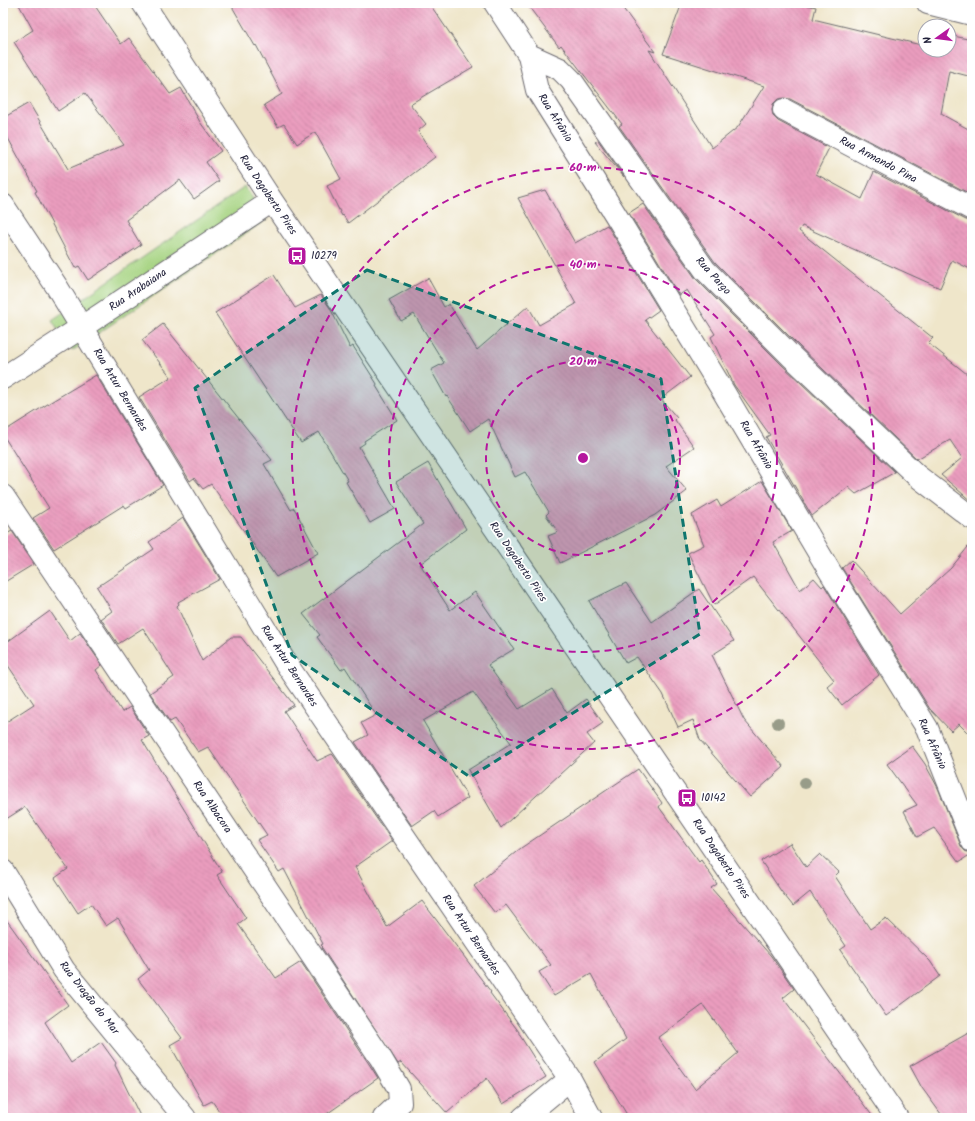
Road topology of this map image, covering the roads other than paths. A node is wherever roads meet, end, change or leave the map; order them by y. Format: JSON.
{"nodes":[{"id":1,"x":143,"y":3,"type":"edge"},
{"id":2,"x":494,"y":3,"type":"edge"},
{"id":3,"x":928,"y":3,"type":"edge"},
{"id":4,"x":972,"y":14,"type":"edge"},
{"id":5,"x":529,"y":56,"type":"junction"},
{"id":6,"x":784,"y":110,"type":"dead end"},
{"id":7,"x":272,"y":201,"type":"junction"},
{"id":8,"x":3,"y":205,"type":"edge"},
{"id":9,"x":972,"y":209,"type":"edge"},
{"id":10,"x":82,"y":327,"type":"junction"},
{"id":11,"x":3,"y":378,"type":"edge"},
{"id":12,"x":3,"y":496,"type":"edge"},
{"id":13,"x":972,"y":518,"type":"edge"},
{"id":14,"x":972,"y":841,"type":"edge"},
{"id":15,"x":3,"y":871,"type":"edge"},
{"id":16,"x":570,"y":1079,"type":"junction"},
{"id":17,"x":185,"y":1118,"type":"edge"},
{"id":18,"x":384,"y":1118,"type":"edge"},
{"id":19,"x":523,"y":1118,"type":"edge"},
{"id":20,"x":592,"y":1118,"type":"edge"},
{"id":21,"x":897,"y":1118,"type":"edge"}],
"edges":[{"from":1,"to":7,"type":"street","name":"Rua Dagoberto Pires"},
{"from":2,"to":5,"type":"street"},
{"from":3,"to":4,"type":"street"},
{"from":5,"to":13,"type":"street","name":"Rua Pargo"},
{"from":5,"to":14,"type":"street","name":"Rua Afrânio"},
{"from":6,"to":9,"type":"street","name":"Rua Armando Pina"},
{"from":7,"to":10,"type":"street","name":"Rua Arabaiana"},
{"from":7,"to":21,"type":"street","name":"Rua Dagoberto Pires"},
{"from":8,"to":10,"type":"street","name":"Rua Artur Bernardes"},
{"from":10,"to":11,"type":"street","name":"Rua Arabaiana"},
{"from":10,"to":16,"type":"street","name":"Rua Artur Bernardes"},
{"from":12,"to":18,"type":"street","name":"Rua Albacora"},
{"from":15,"to":17,"type":"street","name":"Rua Dragão do Mar"},
{"from":16,"to":19,"type":"street"},
{"from":16,"to":20,"type":"street","name":"Rua Artur Bernardes"}]}
